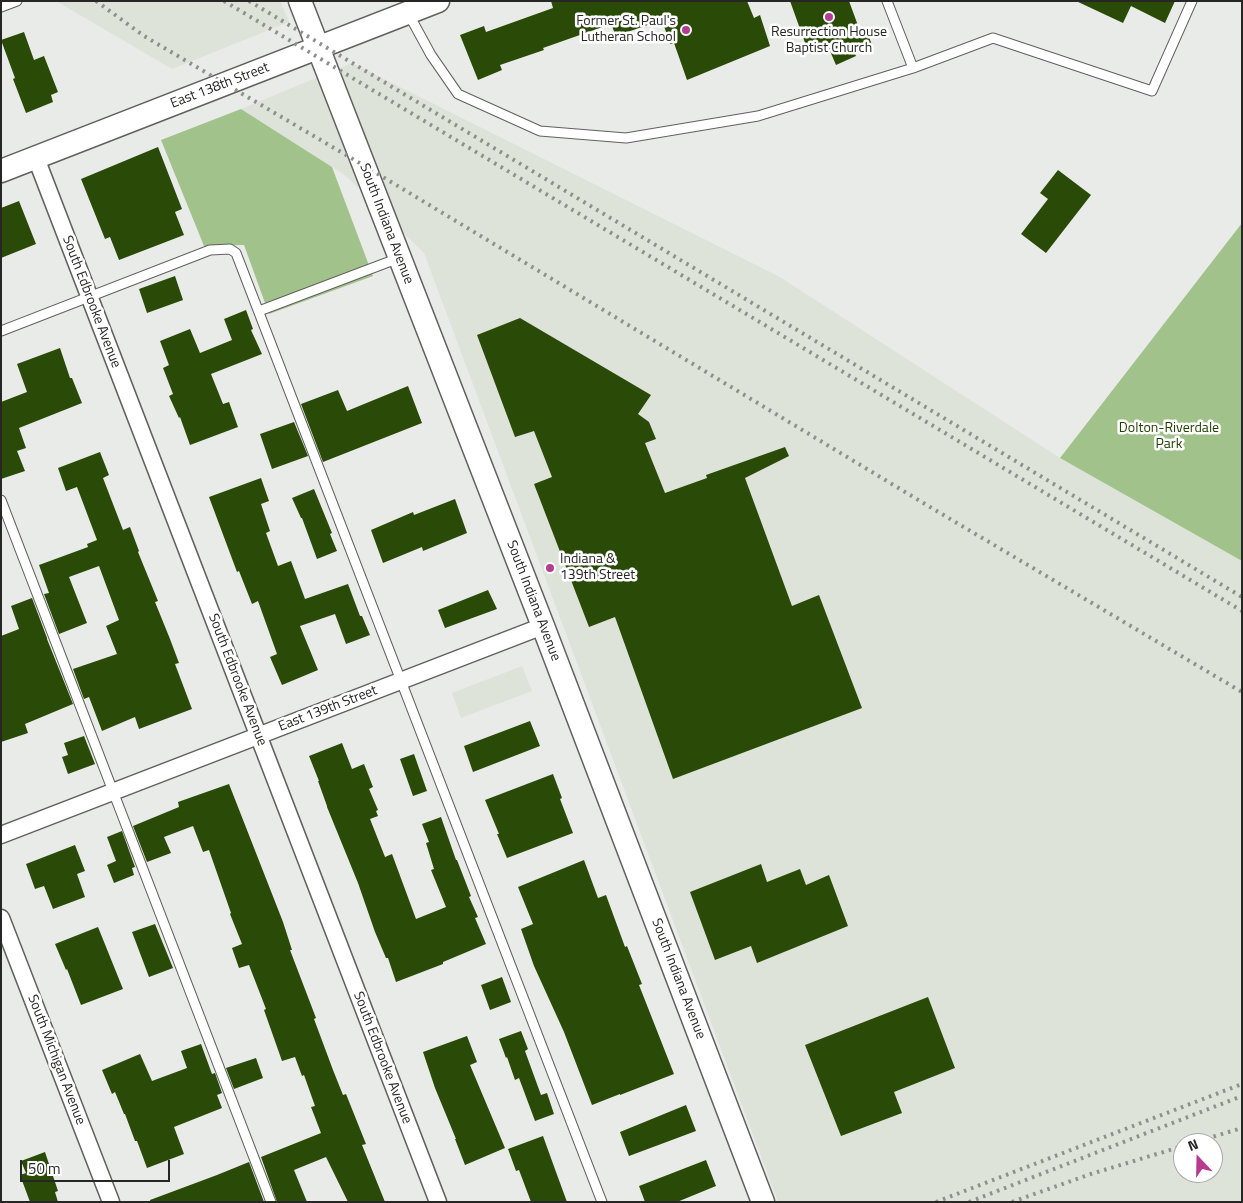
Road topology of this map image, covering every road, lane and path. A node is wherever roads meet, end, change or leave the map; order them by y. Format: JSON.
{"nodes":[{"id":1,"x":17,"y":1,"type":"edge"},
{"id":2,"x":300,"y":1,"type":"edge"},
{"id":3,"x":438,"y":1,"type":"edge"},
{"id":4,"x":887,"y":1,"type":"edge"},
{"id":5,"x":1192,"y":1,"type":"edge"},
{"id":6,"x":1,"y":7,"type":"edge"},
{"id":7,"x":408,"y":13,"type":"junction"},
{"id":8,"x":317,"y":48,"type":"junction"},
{"id":9,"x":913,"y":68,"type":"junction"},
{"id":10,"x":36,"y":158,"type":"junction"},
{"id":11,"x":1,"y":171,"type":"edge"},
{"id":12,"x":399,"y":258,"type":"junction"},
{"id":13,"x":90,"y":297,"type":"junction"},
{"id":14,"x":258,"y":312,"type":"junction"},
{"id":15,"x":1,"y":332,"type":"edge"},
{"id":16,"x":1,"y":500,"type":"edge"},
{"id":17,"x":543,"y":626,"type":"junction"},
{"id":18,"x":400,"y":681,"type":"junction"},
{"id":19,"x":259,"y":736,"type":"junction"},
{"id":20,"x":114,"y":792,"type":"junction"},
{"id":21,"x":1,"y":836,"type":"edge"},
{"id":22,"x":1,"y":918,"type":"edge"},
{"id":23,"x":111,"y":1202,"type":"edge"},
{"id":24,"x":271,"y":1202,"type":"edge"},
{"id":25,"x":438,"y":1202,"type":"edge"},
{"id":26,"x":602,"y":1202,"type":"edge"},
{"id":27,"x":763,"y":1202,"type":"edge"}],
"edges":[{"from":1,"to":6,"type":"lane"},
{"from":2,"to":8,"type":"main road","name":"South Indiana Avenue"},
{"from":3,"to":7,"type":"main road","name":"East 138th Street"},
{"from":4,"to":9,"type":"lane"},
{"from":5,"to":9,"type":"lane"},
{"from":7,"to":8,"type":"main road","name":"East 138th Street"},
{"from":7,"to":9,"type":"lane"},
{"from":8,"to":10,"type":"main road","name":"East 138th Street"},
{"from":8,"to":12,"type":"main road","name":"South Indiana Avenue"},
{"from":10,"to":11,"type":"main road","name":"East 138th Street"},
{"from":10,"to":13,"type":"street","name":"South Edbrooke Avenue"},
{"from":12,"to":14,"type":"lane"},
{"from":12,"to":17,"type":"main road","name":"South Indiana Avenue"},
{"from":13,"to":14,"type":"lane"},
{"from":13,"to":15,"type":"lane"},
{"from":13,"to":19,"type":"street","name":"South Edbrooke Avenue"},
{"from":14,"to":18,"type":"lane"},
{"from":16,"to":20,"type":"lane"},
{"from":17,"to":18,"type":"street","name":"East 139th Street"},
{"from":17,"to":27,"type":"main road","name":"South Indiana Avenue"},
{"from":18,"to":19,"type":"street","name":"East 139th Street"},
{"from":18,"to":26,"type":"lane"},
{"from":19,"to":20,"type":"street","name":"East 139th Street"},
{"from":19,"to":25,"type":"street","name":"South Edbrooke Avenue"},
{"from":20,"to":21,"type":"street","name":"East 139th Street"},
{"from":20,"to":24,"type":"lane"},
{"from":22,"to":23,"type":"street","name":"South Michigan Avenue"}]}
